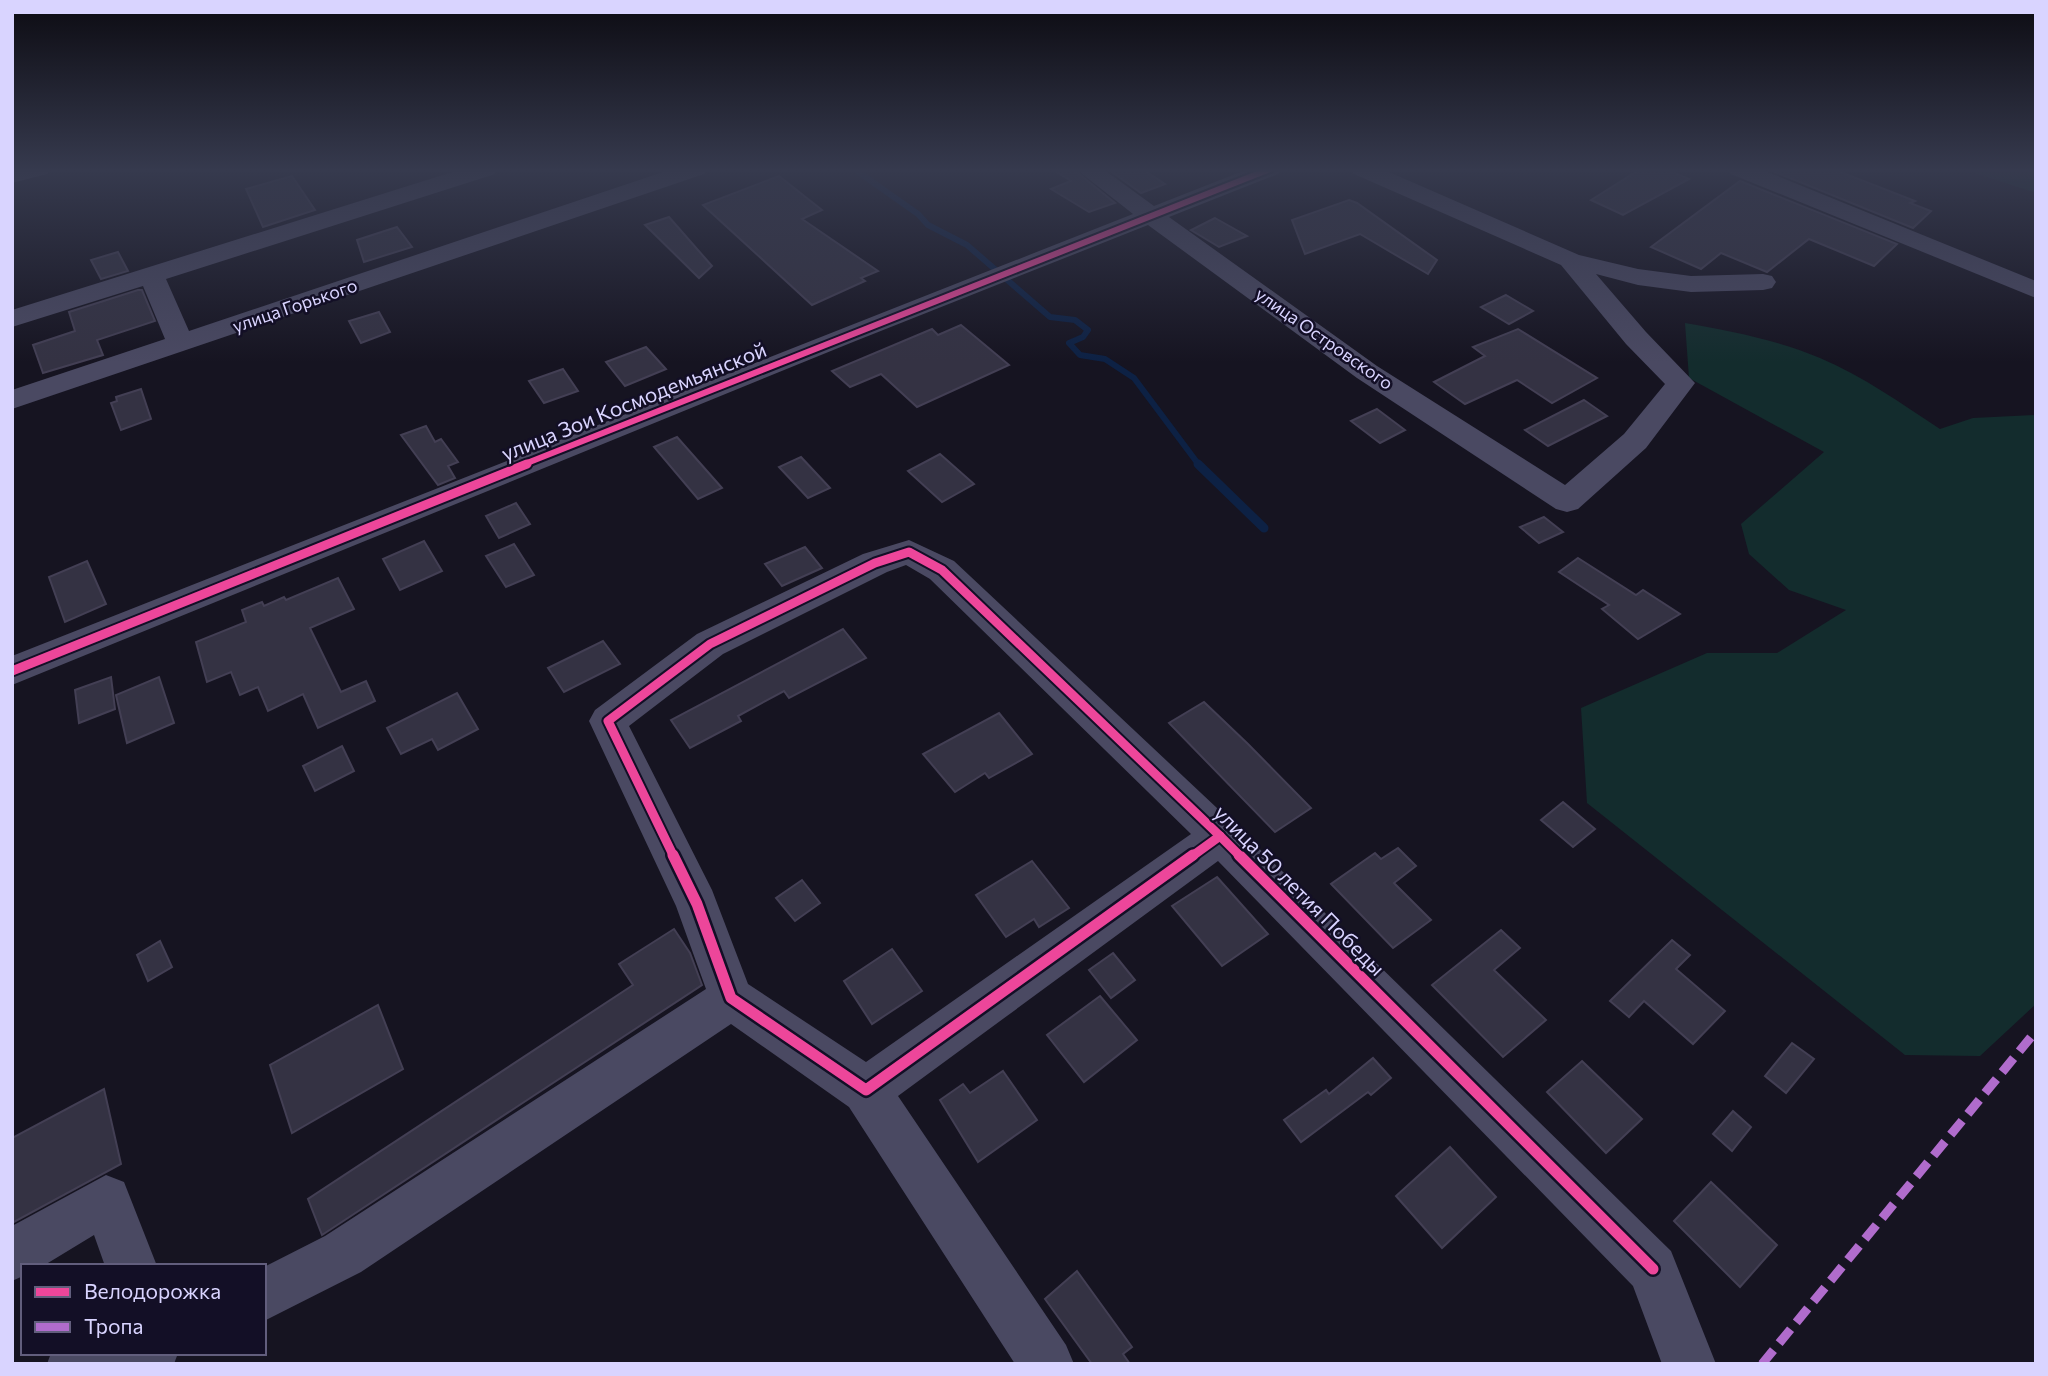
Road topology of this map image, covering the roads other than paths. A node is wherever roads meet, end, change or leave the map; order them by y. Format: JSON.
{"nodes":[{"id":1,"x":286,"y":233,"type":"edge"},
{"id":2,"x":507,"y":233,"type":"edge"},
{"id":3,"x":1105,"y":233,"type":"edge"},
{"id":4,"x":1177,"y":233,"type":"edge"},
{"id":5,"x":1509,"y":233,"type":"edge"},
{"id":6,"x":1897,"y":233,"type":"edge"},
{"id":7,"x":1570,"y":260,"type":"junction"},
{"id":8,"x":152,"y":276,"type":"junction"},
{"id":9,"x":1763,"y":282,"type":"dead end"},
{"id":10,"x":2036,"y":290,"type":"edge"},
{"id":11,"x":12,"y":319,"type":"edge"},
{"id":12,"x":181,"y":345,"type":"junction"},
{"id":13,"x":12,"y":400,"type":"edge"},
{"id":14,"x":12,"y":671,"type":"edge"},
{"id":15,"x":1220,"y":836,"type":"junction"},
{"id":16,"x":731,"y":998,"type":"junction"},
{"id":17,"x":866,"y":1090,"type":"junction"},
{"id":18,"x":12,"y":1255,"type":"edge"},
{"id":19,"x":130,"y":1264,"type":"edge"},
{"id":20,"x":266,"y":1294,"type":"edge"},
{"id":21,"x":147,"y":1355,"type":"edge"},
{"id":22,"x":131,"y":1364,"type":"edge"},
{"id":23,"x":1047,"y":1364,"type":"edge"},
{"id":24,"x":1689,"y":1364,"type":"edge"}],
"edges":[{"from":1,"to":8,"type":"street"},
{"from":2,"to":12,"type":"street","name":"улица Горького"},
{"from":3,"to":14,"type":"street","name":"улица Зои Космодемьянской"},
{"from":4,"to":7,"type":"street","name":"улица Островского"},
{"from":5,"to":7,"type":"street"},
{"from":6,"to":10,"type":"street"},
{"from":7,"to":9,"type":"street"},
{"from":8,"to":11,"type":"street"},
{"from":8,"to":12,"type":"street"},
{"from":12,"to":13,"type":"street","name":"улица Горького"},
{"from":15,"to":16,"type":"street","name":"улица 50 летия Победы"},
{"from":15,"to":17,"type":"street"},
{"from":15,"to":24,"type":"street","name":"улица 50 летия Победы"},
{"from":16,"to":17,"type":"street"},
{"from":16,"to":20,"type":"street"},
{"from":17,"to":23,"type":"street"},
{"from":18,"to":19,"type":"street"},
{"from":21,"to":22,"type":"street"}]}
